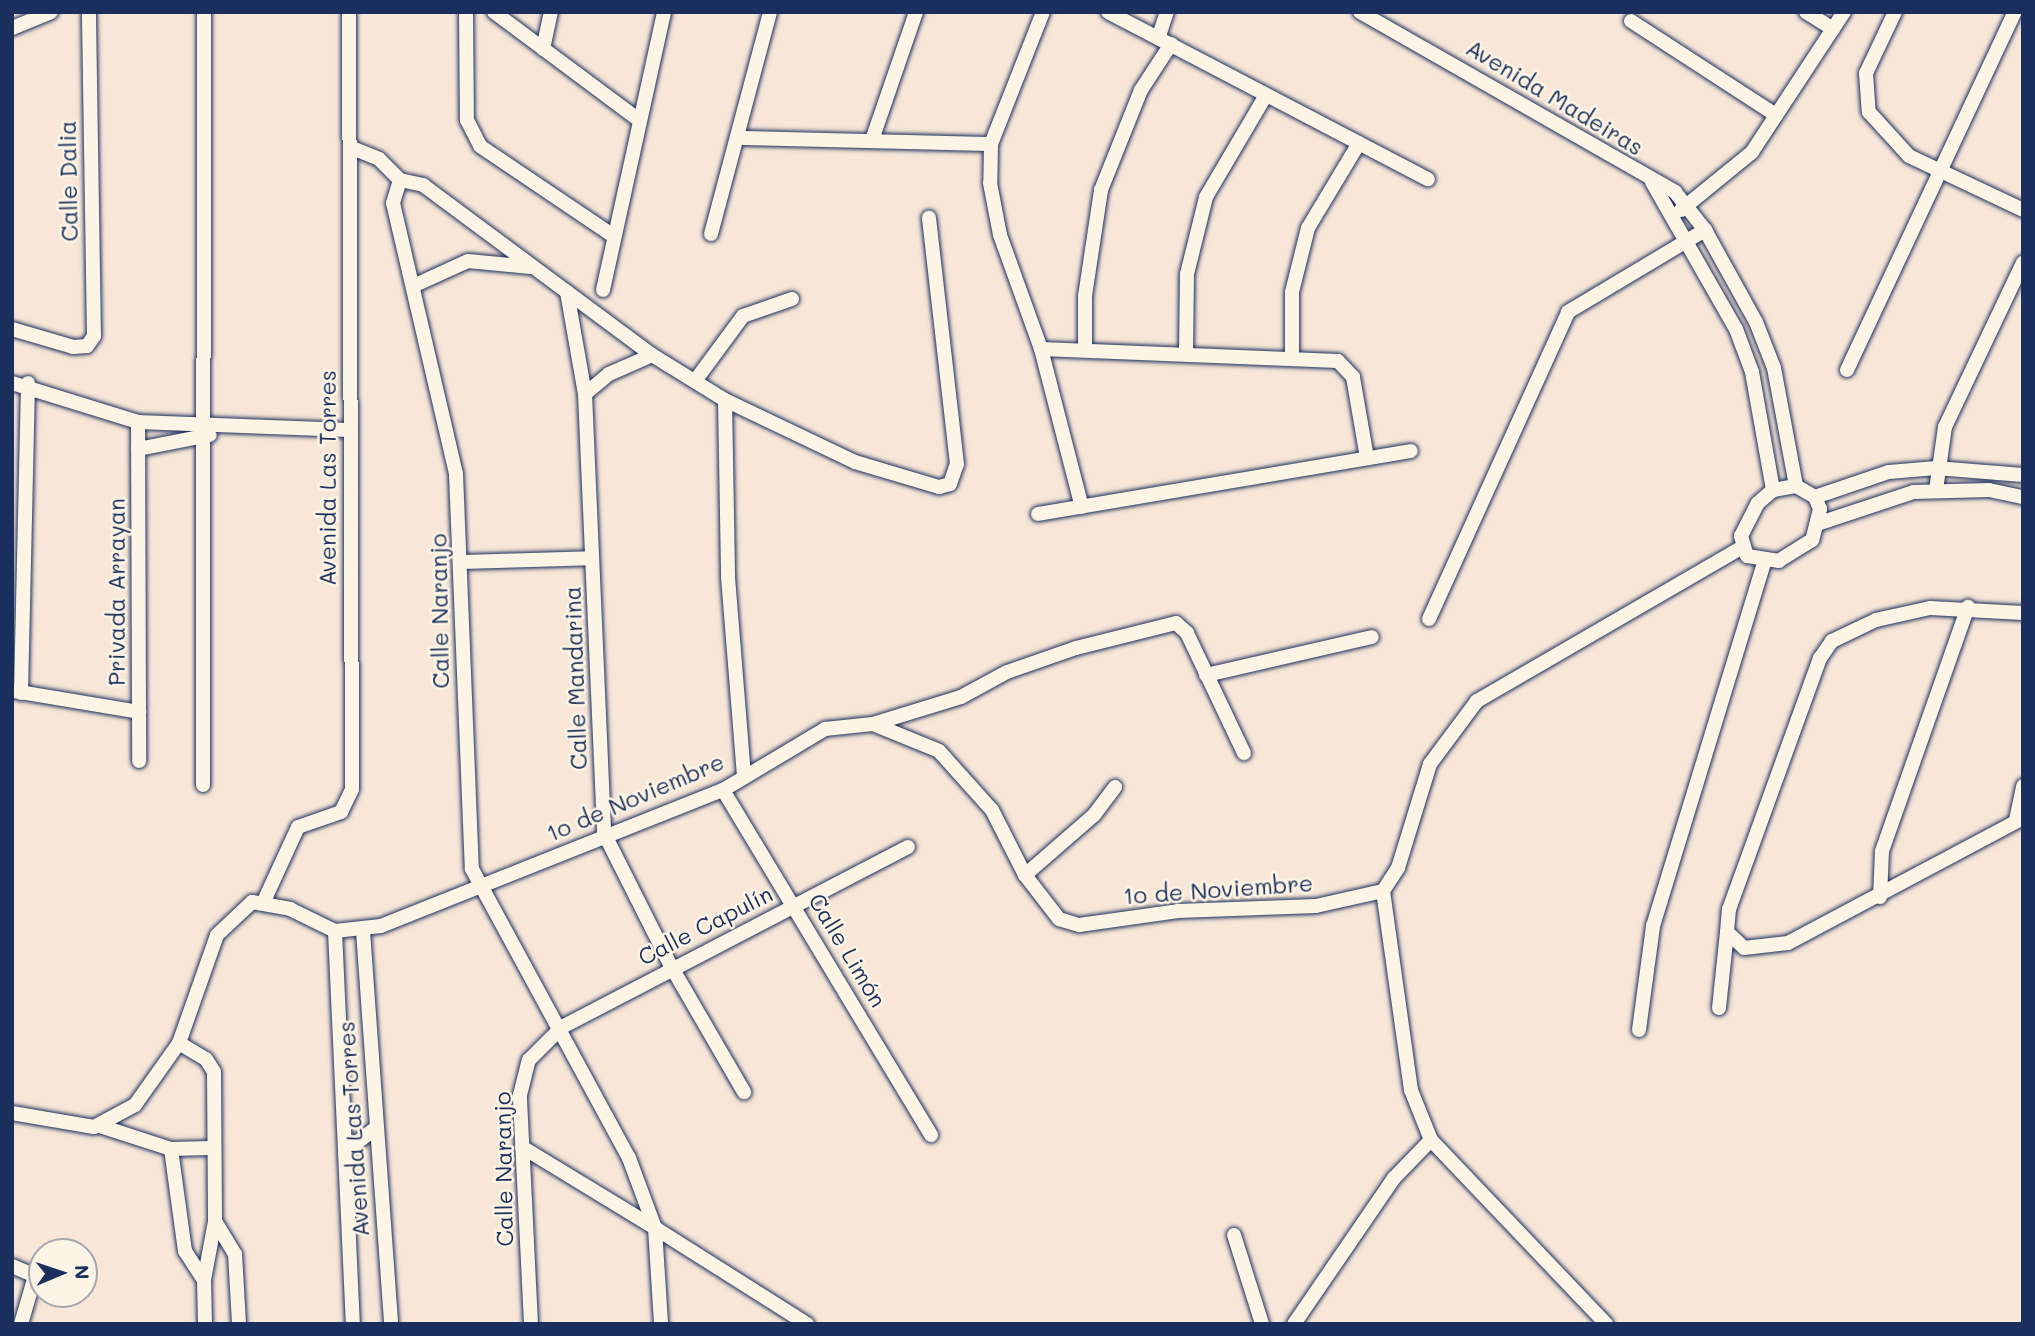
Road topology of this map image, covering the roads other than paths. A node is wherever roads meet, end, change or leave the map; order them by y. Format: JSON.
{"nodes":[{"id":1,"x":51,"y":12,"type":"edge"},
{"id":2,"x":89,"y":12,"type":"edge"},
{"id":3,"x":205,"y":12,"type":"edge"},
{"id":4,"x":349,"y":12,"type":"edge"},
{"id":5,"x":466,"y":12,"type":"edge"},
{"id":6,"x":494,"y":12,"type":"edge"},
{"id":7,"x":551,"y":12,"type":"edge"},
{"id":8,"x":664,"y":12,"type":"edge"},
{"id":9,"x":770,"y":12,"type":"edge"},
{"id":10,"x":916,"y":12,"type":"edge"},
{"id":11,"x":1043,"y":12,"type":"edge"},
{"id":12,"x":1108,"y":12,"type":"edge"},
{"id":13,"x":1167,"y":12,"type":"edge"},
{"id":14,"x":1360,"y":12,"type":"edge"},
{"id":15,"x":1806,"y":12,"type":"edge"},
{"id":16,"x":1844,"y":12,"type":"edge"},
{"id":17,"x":1895,"y":12,"type":"edge"},
{"id":18,"x":2015,"y":12,"type":"edge"},
{"id":19,"x":1134,"y":17,"type":"edge"},
{"id":20,"x":1631,"y":21,"type":"dead end"},
{"id":21,"x":12,"y":28,"type":"edge"},
{"id":22,"x":1833,"y":29,"type":"junction"},
{"id":23,"x":1165,"y":40,"type":"junction"},
{"id":24,"x":542,"y":49,"type":"junction"},
{"id":25,"x":1266,"y":94,"type":"junction"},
{"id":26,"x":1776,"y":115,"type":"junction"},
{"id":27,"x":639,"y":120,"type":"junction"},
{"id":28,"x":741,"y":138,"type":"junction"},
{"id":29,"x":872,"y":140,"type":"junction"},
{"id":30,"x":1359,"y":143,"type":"junction"},
{"id":31,"x":992,"y":144,"type":"junction"},
{"id":32,"x":352,"y":148,"type":"junction"},
{"id":33,"x":1939,"y":173,"type":"junction"},
{"id":34,"x":400,"y":180,"type":"junction"},
{"id":35,"x":1428,"y":180,"type":"dead end"},
{"id":36,"x":1652,"y":182,"type":"junction"},
{"id":37,"x":1689,"y":206,"type":"junction"},
{"id":38,"x":2023,"y":210,"type":"edge"},
{"id":39,"x":1674,"y":214,"type":"junction"},
{"id":40,"x":929,"y":218,"type":"dead end"},
{"id":41,"x":1705,"y":230,"type":"junction"},
{"id":42,"x":711,"y":234,"type":"dead end"},
{"id":43,"x":612,"y":235,"type":"junction"},
{"id":44,"x":1688,"y":238,"type":"junction"},
{"id":45,"x":2023,"y":263,"type":"edge"},
{"id":46,"x":536,"y":268,"type":"junction"},
{"id":47,"x":413,"y":286,"type":"junction"},
{"id":48,"x":603,"y":290,"type":"dead end"},
{"id":49,"x":566,"y":292,"type":"junction"},
{"id":50,"x":792,"y":299,"type":"dead end"},
{"id":51,"x":12,"y":329,"type":"edge"},
{"id":52,"x":1041,"y":349,"type":"junction"},
{"id":53,"x":1085,"y":350,"type":"junction"},
{"id":54,"x":1186,"y":354,"type":"junction"},
{"id":55,"x":652,"y":355,"type":"junction"},
{"id":56,"x":1292,"y":358,"type":"junction"},
{"id":57,"x":1774,"y":368,"type":"junction"},
{"id":58,"x":1847,"y":370,"type":"dead end"},
{"id":59,"x":1752,"y":372,"type":"junction"},
{"id":60,"x":695,"y":381,"type":"junction"},
{"id":61,"x":12,"y":383,"type":"edge"},
{"id":62,"x":28,"y":383,"type":"junction"},
{"id":63,"x":585,"y":394,"type":"junction"},
{"id":64,"x":725,"y":400,"type":"junction"},
{"id":65,"x":138,"y":422,"type":"junction"},
{"id":66,"x":204,"y":423,"type":"junction"},
{"id":67,"x":219,"y":428,"type":"junction"},
{"id":68,"x":348,"y":430,"type":"junction"},
{"id":69,"x":204,"y":440,"type":"junction"},
{"id":70,"x":138,"y":449,"type":"junction"},
{"id":71,"x":1410,"y":451,"type":"dead end"},
{"id":72,"x":1367,"y":458,"type":"junction"},
{"id":73,"x":1936,"y":468,"type":"junction"},
{"id":74,"x":2023,"y":475,"type":"edge"},
{"id":75,"x":1796,"y":486,"type":"junction"},
{"id":76,"x":1773,"y":490,"type":"junction"},
{"id":77,"x":1936,"y":490,"type":"junction"},
{"id":78,"x":1815,"y":497,"type":"junction"},
{"id":79,"x":2023,"y":497,"type":"edge"},
{"id":80,"x":1082,"y":507,"type":"junction"},
{"id":81,"x":1038,"y":514,"type":"dead end"},
{"id":82,"x":1821,"y":523,"type":"junction"},
{"id":83,"x":1741,"y":548,"type":"junction"},
{"id":84,"x":592,"y":558,"type":"junction"},
{"id":85,"x":1765,"y":560,"type":"junction"},
{"id":86,"x":461,"y":562,"type":"junction"},
{"id":87,"x":1968,"y":607,"type":"junction"},
{"id":88,"x":2023,"y":613,"type":"edge"},
{"id":89,"x":1429,"y":619,"type":"dead end"},
{"id":90,"x":1372,"y":637,"type":"dead end"},
{"id":91,"x":1206,"y":675,"type":"junction"},
{"id":92,"x":17,"y":692,"type":"edge"},
{"id":93,"x":139,"y":712,"type":"junction"},
{"id":94,"x":873,"y":724,"type":"junction"},
{"id":95,"x":1244,"y":753,"type":"dead end"},
{"id":96,"x":139,"y":761,"type":"dead end"},
{"id":97,"x":744,"y":776,"type":"junction"},
{"id":98,"x":203,"y":785,"type":"dead end"},
{"id":99,"x":2023,"y":786,"type":"edge"},
{"id":100,"x":1115,"y":787,"type":"dead end"},
{"id":101,"x":723,"y":790,"type":"junction"},
{"id":102,"x":2020,"y":819,"type":"edge"},
{"id":103,"x":604,"y":833,"type":"junction"},
{"id":104,"x":908,"y":847,"type":"dead end"},
{"id":105,"x":1025,"y":875,"type":"junction"},
{"id":106,"x":480,"y":887,"type":"junction"},
{"id":107,"x":1383,"y":891,"type":"junction"},
{"id":108,"x":1880,"y":897,"type":"junction"},
{"id":109,"x":264,"y":901,"type":"junction"},
{"id":110,"x":796,"y":905,"type":"junction"},
{"id":111,"x":363,"y":930,"type":"junction"},
{"id":112,"x":335,"y":931,"type":"junction"},
{"id":113,"x":1727,"y":932,"type":"junction"},
{"id":114,"x":671,"y":966,"type":"junction"},
{"id":115,"x":1719,"y":1008,"type":"dead end"},
{"id":116,"x":562,"y":1027,"type":"junction"},
{"id":117,"x":1639,"y":1030,"type":"dead end"},
{"id":118,"x":179,"y":1044,"type":"junction"},
{"id":119,"x":744,"y":1092,"type":"dead end"},
{"id":120,"x":12,"y":1113,"type":"edge"},
{"id":121,"x":100,"y":1126,"type":"junction"},
{"id":122,"x":376,"y":1128,"type":"junction"},
{"id":123,"x":931,"y":1135,"type":"dead end"},
{"id":124,"x":1431,"y":1140,"type":"junction"},
{"id":125,"x":522,"y":1147,"type":"junction"},
{"id":126,"x":211,"y":1148,"type":"junction"},
{"id":127,"x":171,"y":1149,"type":"junction"},
{"id":128,"x":345,"y":1152,"type":"junction"},
{"id":129,"x":215,"y":1221,"type":"junction"},
{"id":130,"x":654,"y":1223,"type":"junction"},
{"id":131,"x":1234,"y":1235,"type":"dead end"},
{"id":132,"x":12,"y":1266,"type":"edge"},
{"id":133,"x":204,"y":1280,"type":"junction"},
{"id":134,"x":798,"y":1321,"type":"edge"},
{"id":135,"x":21,"y":1324,"type":"edge"},
{"id":136,"x":205,"y":1324,"type":"edge"},
{"id":137,"x":239,"y":1324,"type":"edge"},
{"id":138,"x":353,"y":1324,"type":"edge"},
{"id":139,"x":391,"y":1324,"type":"edge"},
{"id":140,"x":531,"y":1324,"type":"edge"},
{"id":141,"x":661,"y":1324,"type":"edge"},
{"id":142,"x":1262,"y":1324,"type":"edge"},
{"id":143,"x":1294,"y":1324,"type":"edge"},
{"id":144,"x":1606,"y":1324,"type":"edge"}],
"edges":[{"from":1,"to":21,"type":"street"},
{"from":2,"to":51,"type":"street","name":"Calle Dalia"},
{"from":3,"to":66,"type":"street"},
{"from":4,"to":32,"type":"street","name":"Avenida Las Torres"},
{"from":5,"to":43,"type":"street"},
{"from":6,"to":24,"type":"street"},
{"from":7,"to":24,"type":"street"},
{"from":8,"to":27,"type":"street"},
{"from":9,"to":28,"type":"street"},
{"from":10,"to":29,"type":"street"},
{"from":11,"to":31,"type":"street"},
{"from":12,"to":19,"type":"street"},
{"from":13,"to":23,"type":"street"},
{"from":14,"to":36,"type":"street","name":"Avenida Madeiras"},
{"from":15,"to":22,"type":"street"},
{"from":16,"to":22,"type":"street"},
{"from":17,"to":33,"type":"street"},
{"from":18,"to":33,"type":"street"},
{"from":19,"to":23,"type":"street"},
{"from":20,"to":26,"type":"street"},
{"from":22,"to":26,"type":"street"},
{"from":23,"to":25,"type":"street"},
{"from":23,"to":53,"type":"street"},
{"from":24,"to":27,"type":"street"},
{"from":25,"to":30,"type":"street"},
{"from":25,"to":54,"type":"street"},
{"from":26,"to":37,"type":"street"},
{"from":27,"to":43,"type":"street"},
{"from":28,"to":29,"type":"street"},
{"from":28,"to":42,"type":"street"},
{"from":29,"to":31,"type":"street"},
{"from":30,"to":35,"type":"street"},
{"from":30,"to":56,"type":"street"},
{"from":31,"to":52,"type":"street"},
{"from":32,"to":34,"type":"street"},
{"from":32,"to":68,"type":"street","name":"Avenida Las Torres"},
{"from":33,"to":38,"type":"street"},
{"from":33,"to":58,"type":"street"},
{"from":34,"to":46,"type":"street"},
{"from":34,"to":47,"type":"street","name":"Calle Naranjo"},
{"from":36,"to":37,"type":"street","name":"Avenida Madeiras"},
{"from":36,"to":39,"type":"street","name":"Avenida Madeiras"},
{"from":37,"to":39,"type":"street"},
{"from":37,"to":41,"type":"street","name":"Avenida Madeiras"},
{"from":39,"to":44,"type":"street","name":"Avenida Madeiras"},
{"from":40,"to":64,"type":"street"},
{"from":41,"to":44,"type":"street"},
{"from":41,"to":57,"type":"street","name":"Avenida Madeiras"},
{"from":43,"to":48,"type":"street"},
{"from":44,"to":59,"type":"street","name":"Avenida Madeiras"},
{"from":44,"to":89,"type":"street"},
{"from":45,"to":73,"type":"street"},
{"from":46,"to":47,"type":"street"},
{"from":46,"to":49,"type":"street"},
{"from":47,"to":86,"type":"street","name":"Calle Naranjo"},
{"from":49,"to":55,"type":"street"},
{"from":49,"to":63,"type":"street","name":"Calle Mandarina"},
{"from":50,"to":60,"type":"street"},
{"from":52,"to":53,"type":"street"},
{"from":52,"to":80,"type":"street"},
{"from":53,"to":54,"type":"street"},
{"from":54,"to":56,"type":"street"},
{"from":55,"to":60,"type":"street"},
{"from":55,"to":63,"type":"street"},
{"from":56,"to":72,"type":"street"},
{"from":57,"to":59,"type":"street"},
{"from":57,"to":75,"type":"street","name":"Avenida Madeiras"},
{"from":59,"to":76,"type":"street","name":"Avenida Madeiras"},
{"from":60,"to":64,"type":"street"},
{"from":61,"to":62,"type":"street"},
{"from":62,"to":65,"type":"street"},
{"from":62,"to":92,"type":"street"},
{"from":63,"to":84,"type":"street","name":"Calle Mandarina"},
{"from":64,"to":97,"type":"street"},
{"from":65,"to":66,"type":"street"},
{"from":65,"to":70,"type":"street","name":"Privada Arrayan"},
{"from":66,"to":67,"type":"street"},
{"from":66,"to":69,"type":"street"},
{"from":67,"to":68,"type":"street"},
{"from":67,"to":69,"type":"street"},
{"from":68,"to":109,"type":"street","name":"Avenida Las Torres"},
{"from":69,"to":70,"type":"street"},
{"from":69,"to":98,"type":"street"},
{"from":70,"to":93,"type":"street","name":"Privada Arrayan"},
{"from":71,"to":72,"type":"street"},
{"from":72,"to":80,"type":"street"},
{"from":73,"to":74,"type":"street"},
{"from":73,"to":77,"type":"street"},
{"from":73,"to":78,"type":"street"},
{"from":75,"to":76,"type":"street"},
{"from":75,"to":78,"type":"street"},
{"from":76,"to":83,"type":"street"},
{"from":77,"to":79,"type":"street"},
{"from":77,"to":82,"type":"street"},
{"from":78,"to":82,"type":"street"},
{"from":80,"to":81,"type":"street"},
{"from":82,"to":85,"type":"street"},
{"from":83,"to":85,"type":"street"},
{"from":83,"to":107,"type":"street"},
{"from":84,"to":86,"type":"street"},
{"from":84,"to":103,"type":"street","name":"Calle Mandarina"},
{"from":85,"to":117,"type":"street"},
{"from":86,"to":106,"type":"street","name":"Calle Naranjo"},
{"from":87,"to":88,"type":"street"},
{"from":87,"to":108,"type":"street"},
{"from":87,"to":113,"type":"street"},
{"from":90,"to":91,"type":"street"},
{"from":91,"to":94,"type":"street"},
{"from":91,"to":95,"type":"street"},
{"from":92,"to":93,"type":"street"},
{"from":93,"to":96,"type":"street","name":"Privada Arrayan"},
{"from":94,"to":97,"type":"street","name":"1o de Noviembre"},
{"from":94,"to":105,"type":"street","name":"1o de Noviembre"},
{"from":97,"to":101,"type":"street","name":"1o de Noviembre"},
{"from":99,"to":102,"type":"street"},
{"from":100,"to":105,"type":"street"},
{"from":101,"to":103,"type":"street","name":"1o de Noviembre"},
{"from":101,"to":110,"type":"street","name":"Calle Limón"},
{"from":102,"to":108,"type":"street"},
{"from":103,"to":106,"type":"street","name":"1o de Noviembre"},
{"from":103,"to":114,"type":"street","name":"Calle Mandarina"},
{"from":104,"to":110,"type":"street","name":"Calle Capulín"},
{"from":105,"to":107,"type":"street","name":"1o de Noviembre"},
{"from":106,"to":111,"type":"street","name":"1o de Noviembre"},
{"from":106,"to":116,"type":"street","name":"Calle Naranjo"},
{"from":107,"to":124,"type":"street"},
{"from":108,"to":113,"type":"street"},
{"from":109,"to":112,"type":"street","name":"1o de Noviembre"},
{"from":109,"to":118,"type":"street"},
{"from":110,"to":114,"type":"street","name":"Calle Capulín"},
{"from":110,"to":123,"type":"street","name":"Calle Limón"},
{"from":111,"to":112,"type":"street","name":"1o de Noviembre"},
{"from":111,"to":122,"type":"street","name":"Avenida Las Torres"},
{"from":112,"to":128,"type":"street","name":"Avenida Las Torres"},
{"from":113,"to":115,"type":"street"},
{"from":114,"to":116,"type":"street","name":"Calle Capulín"},
{"from":114,"to":119,"type":"street","name":"Calle Mandarina"},
{"from":116,"to":125,"type":"street","name":"Calle Naranjo"},
{"from":116,"to":130,"type":"street","name":"Calle Naranjo"},
{"from":118,"to":121,"type":"street"},
{"from":118,"to":126,"type":"street"},
{"from":120,"to":121,"type":"street"},
{"from":121,"to":127,"type":"street"},
{"from":122,"to":128,"type":"street"},
{"from":122,"to":139,"type":"street","name":"Avenida Las Torres"},
{"from":124,"to":143,"type":"street"},
{"from":124,"to":144,"type":"street"},
{"from":125,"to":130,"type":"street"},
{"from":125,"to":140,"type":"street","name":"Calle Naranjo"},
{"from":126,"to":127,"type":"street"},
{"from":126,"to":129,"type":"street"},
{"from":127,"to":133,"type":"street"},
{"from":128,"to":138,"type":"street","name":"Avenida Las Torres"},
{"from":129,"to":133,"type":"street"},
{"from":129,"to":137,"type":"street"},
{"from":130,"to":134,"type":"street"},
{"from":130,"to":141,"type":"street"},
{"from":131,"to":142,"type":"street"},
{"from":132,"to":135,"type":"street"},
{"from":133,"to":136,"type":"street"}]}
